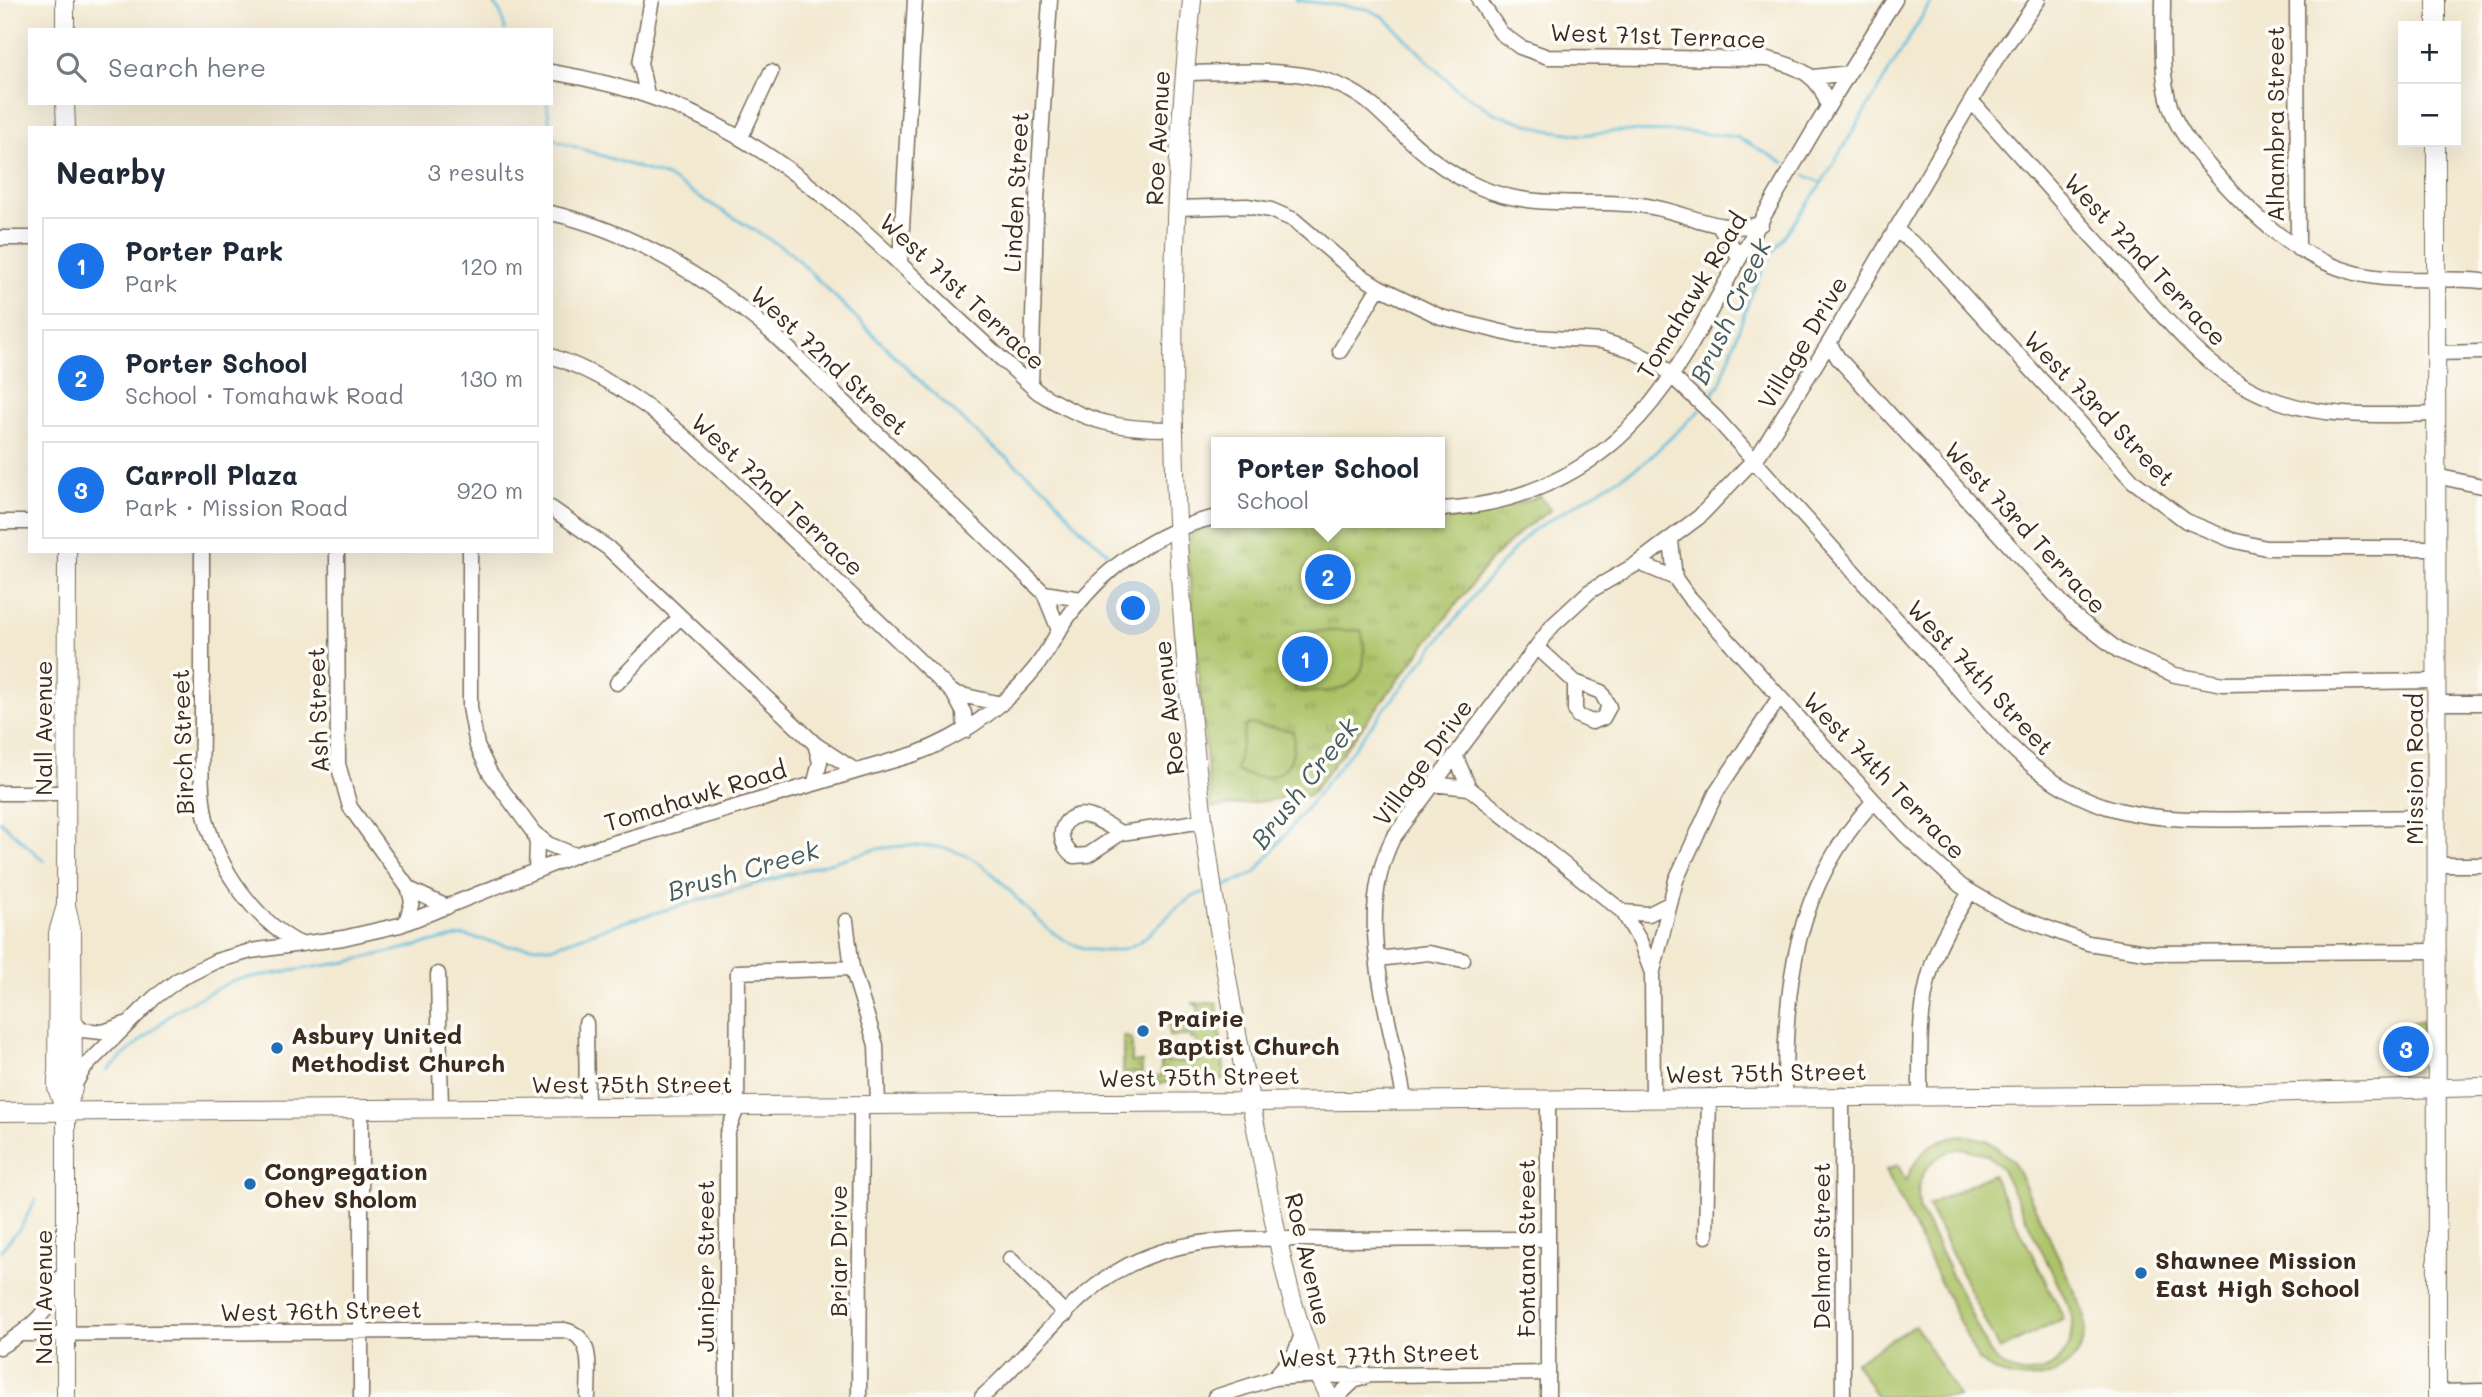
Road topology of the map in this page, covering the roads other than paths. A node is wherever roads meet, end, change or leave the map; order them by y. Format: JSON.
{"nodes":[{"id":1,"x":65,"y":0,"type":"edge"},
{"id":2,"x":652,"y":0,"type":"edge"},
{"id":3,"x":915,"y":0,"type":"edge"},
{"id":4,"x":1050,"y":0,"type":"edge"},
{"id":5,"x":1192,"y":0,"type":"edge"},
{"id":6,"x":1479,"y":0,"type":"edge"},
{"id":7,"x":1895,"y":0,"type":"edge"},
{"id":8,"x":2038,"y":0,"type":"edge"},
{"id":9,"x":2163,"y":0,"type":"edge"},
{"id":10,"x":2297,"y":0,"type":"edge"},
{"id":11,"x":2436,"y":0,"type":"edge"},
{"id":12,"x":2436,"y":21,"type":"edge"},
{"id":13,"x":65,"y":28,"type":"edge"},
{"id":14,"x":640,"y":63,"type":"junction"},
{"id":15,"x":553,"y":72,"type":"edge"},
{"id":16,"x":771,"y":72,"type":"dead end"},
{"id":17,"x":1185,"y":73,"type":"junction"},
{"id":18,"x":1849,"y":73,"type":"junction"},
{"id":19,"x":1814,"y":77,"type":"junction"},
{"id":20,"x":615,"y":85,"type":"junction"},
{"id":21,"x":647,"y":94,"type":"junction"},
{"id":22,"x":1973,"y":103,"type":"junction"},
{"id":23,"x":65,"y":105,"type":"edge"},
{"id":24,"x":1828,"y":107,"type":"junction"},
{"id":25,"x":66,"y":126,"type":"edge"},
{"id":26,"x":741,"y":137,"type":"junction"},
{"id":27,"x":2436,"y":147,"type":"edge"},
{"id":28,"x":1177,"y":208,"type":"junction"},
{"id":29,"x":553,"y":214,"type":"edge"},
{"id":30,"x":1760,"y":224,"type":"junction"},
{"id":31,"x":1720,"y":228,"type":"junction"},
{"id":32,"x":1895,"y":229,"type":"junction"},
{"id":33,"x":0,"y":238,"type":"edge"},
{"id":34,"x":28,"y":238,"type":"edge"},
{"id":35,"x":2298,"y":248,"type":"junction"},
{"id":36,"x":1740,"y":258,"type":"junction"},
{"id":37,"x":900,"y":262,"type":"junction"},
{"id":38,"x":2436,"y":279,"type":"junction"},
{"id":39,"x":2482,"y":281,"type":"edge"},
{"id":40,"x":1379,"y":287,"type":"junction"},
{"id":41,"x":1829,"y":343,"type":"junction"},
{"id":42,"x":1340,"y":351,"type":"dead end"},
{"id":43,"x":2482,"y":352,"type":"edge"},
{"id":44,"x":2436,"y":353,"type":"junction"},
{"id":45,"x":553,"y":357,"type":"edge"},
{"id":46,"x":1671,"y":374,"type":"junction"},
{"id":47,"x":1031,"y":386,"type":"junction"},
{"id":48,"x":2436,"y":414,"type":"junction"},
{"id":49,"x":1175,"y":429,"type":"junction"},
{"id":50,"x":1753,"y":461,"type":"junction"},
{"id":51,"x":2436,"y":476,"type":"junction"},
{"id":52,"x":2482,"y":486,"type":"edge"},
{"id":53,"x":1445,"y":508,"type":"edge"},
{"id":54,"x":553,"y":509,"type":"edge"},
{"id":55,"x":1211,"y":519,"type":"edge"},
{"id":56,"x":0,"y":522,"type":"edge"},
{"id":57,"x":28,"y":522,"type":"edge"},
{"id":58,"x":1178,"y":530,"type":"junction"},
{"id":59,"x":1671,"y":541,"type":"junction"},
{"id":60,"x":2437,"y":548,"type":"junction"},
{"id":61,"x":66,"y":553,"type":"edge"},
{"id":62,"x":202,"y":553,"type":"edge"},
{"id":63,"x":337,"y":553,"type":"edge"},
{"id":64,"x":470,"y":553,"type":"edge"},
{"id":65,"x":1639,"y":563,"type":"junction"},
{"id":66,"x":1675,"y":578,"type":"junction"},
{"id":67,"x":1044,"y":593,"type":"junction"},
{"id":68,"x":1082,"y":599,"type":"junction"},
{"id":69,"x":680,"y":617,"type":"junction"},
{"id":70,"x":1059,"y":630,"type":"junction"},
{"id":71,"x":1537,"y":647,"type":"junction"},
{"id":72,"x":2437,"y":681,"type":"junction"},
{"id":73,"x":1575,"y":682,"type":"dead end"},
{"id":74,"x":617,"y":683,"type":"dead end"},
{"id":75,"x":953,"y":693,"type":"junction"},
{"id":76,"x":1779,"y":698,"type":"junction"},
{"id":77,"x":2437,"y":703,"type":"junction"},
{"id":78,"x":2482,"y":703,"type":"edge"},
{"id":79,"x":1001,"y":704,"type":"junction"},
{"id":80,"x":965,"y":731,"type":"junction"},
{"id":81,"x":815,"y":744,"type":"junction"},
{"id":82,"x":1455,"y":755,"type":"junction"},
{"id":83,"x":856,"y":771,"type":"junction"},
{"id":84,"x":815,"y":782,"type":"junction"},
{"id":85,"x":1432,"y":784,"type":"junction"},
{"id":86,"x":1469,"y":788,"type":"junction"},
{"id":87,"x":0,"y":793,"type":"edge"},
{"id":88,"x":67,"y":793,"type":"junction"},
{"id":89,"x":1873,"y":802,"type":"junction"},
{"id":90,"x":2437,"y":817,"type":"junction"},
{"id":91,"x":1204,"y":821,"type":"junction"},
{"id":92,"x":534,"y":833,"type":"junction"},
{"id":93,"x":1121,"y":833,"type":"dead end"},
{"id":94,"x":575,"y":855,"type":"junction"},
{"id":95,"x":2437,"y":865,"type":"junction"},
{"id":96,"x":2482,"y":865,"type":"edge"},
{"id":97,"x":536,"y":870,"type":"junction"},
{"id":98,"x":409,"y":889,"type":"junction"},
{"id":99,"x":1970,"y":892,"type":"junction"},
{"id":100,"x":1669,"y":904,"type":"junction"},
{"id":101,"x":66,"y":905,"type":"junction"},
{"id":102,"x":447,"y":907,"type":"junction"},
{"id":103,"x":1623,"y":912,"type":"junction"},
{"id":104,"x":261,"y":916,"type":"junction"},
{"id":105,"x":846,"y":921,"type":"dead end"},
{"id":106,"x":406,"y":922,"type":"junction"},
{"id":107,"x":300,"y":944,"type":"junction"},
{"id":108,"x":257,"y":950,"type":"junction"},
{"id":109,"x":2438,"y":951,"type":"junction"},
{"id":110,"x":1378,"y":959,"type":"junction"},
{"id":111,"x":1463,"y":960,"type":"dead end"},
{"id":112,"x":852,"y":968,"type":"junction"},
{"id":113,"x":438,"y":974,"type":"dead end"},
{"id":114,"x":1652,"y":975,"type":"junction"},
{"id":115,"x":73,"y":1019,"type":"junction"},
{"id":116,"x":130,"y":1022,"type":"junction"},
{"id":117,"x":586,"y":1023,"type":"dead end"},
{"id":118,"x":2482,"y":1087,"type":"edge"},
{"id":119,"x":73,"y":1088,"type":"junction"},
{"id":120,"x":2437,"y":1088,"type":"junction"},
{"id":121,"x":1842,"y":1095,"type":"junction"},
{"id":122,"x":1920,"y":1095,"type":"junction"},
{"id":123,"x":1709,"y":1096,"type":"junction"},
{"id":124,"x":1785,"y":1096,"type":"junction"},
{"id":125,"x":1653,"y":1097,"type":"junction"},
{"id":126,"x":1404,"y":1099,"type":"junction"},
{"id":127,"x":1548,"y":1099,"type":"junction"},
{"id":128,"x":1250,"y":1100,"type":"junction"},
{"id":129,"x":869,"y":1105,"type":"junction"},
{"id":130,"x":587,"y":1108,"type":"junction"},
{"id":131,"x":713,"y":1108,"type":"junction"},
{"id":132,"x":737,"y":1108,"type":"junction"},
{"id":133,"x":440,"y":1109,"type":"junction"},
{"id":134,"x":361,"y":1110,"type":"junction"},
{"id":135,"x":0,"y":1112,"type":"edge"},
{"id":136,"x":66,"y":1112,"type":"junction"},
{"id":137,"x":727,"y":1134,"type":"junction"},
{"id":138,"x":1706,"y":1237,"type":"dead end"},
{"id":139,"x":1277,"y":1239,"type":"junction"},
{"id":140,"x":1548,"y":1239,"type":"junction"},
{"id":141,"x":1010,"y":1259,"type":"dead end"},
{"id":142,"x":66,"y":1262,"type":"junction"},
{"id":143,"x":1066,"y":1314,"type":"junction"},
{"id":144,"x":361,"y":1332,"type":"junction"},
{"id":145,"x":23,"y":1334,"type":"junction"},
{"id":146,"x":66,"y":1335,"type":"junction"},
{"id":147,"x":1301,"y":1337,"type":"junction"},
{"id":148,"x":0,"y":1348,"type":"edge"},
{"id":149,"x":1548,"y":1373,"type":"junction"},
{"id":150,"x":1372,"y":1374,"type":"junction"},
{"id":151,"x":1318,"y":1375,"type":"junction"},
{"id":152,"x":1274,"y":1378,"type":"junction"},
{"id":153,"x":2482,"y":1391,"type":"edge"},
{"id":154,"x":2437,"y":1394,"type":"edge"},
{"id":155,"x":66,"y":1397,"type":"edge"},
{"id":156,"x":361,"y":1397,"type":"edge"},
{"id":157,"x":588,"y":1397,"type":"edge"},
{"id":158,"x":727,"y":1397,"type":"edge"},
{"id":159,"x":859,"y":1397,"type":"edge"},
{"id":160,"x":982,"y":1397,"type":"edge"},
{"id":161,"x":1215,"y":1397,"type":"edge"},
{"id":162,"x":1329,"y":1397,"type":"edge"},
{"id":163,"x":1337,"y":1397,"type":"edge"},
{"id":164,"x":1548,"y":1397,"type":"edge"},
{"id":165,"x":1843,"y":1397,"type":"edge"}],
"edges":[{"from":1,"to":13,"type":"main road"},
{"from":2,"to":14,"type":"street"},
{"from":3,"to":37,"type":"street"},
{"from":4,"to":47,"type":"street","name":"Linden Street"},
{"from":5,"to":17,"type":"main road","name":"Roe Avenue"},
{"from":6,"to":19,"type":"street","name":"West 71st Terrace"},
{"from":7,"to":18,"type":"street","name":"Tomahawk Road"},
{"from":8,"to":22,"type":"street","name":"Village Drive"},
{"from":9,"to":35,"type":"street"},
{"from":10,"to":35,"type":"street","name":"Alhambra Street"},
{"from":11,"to":12,"type":"main road"},
{"from":14,"to":20,"type":"street"},
{"from":14,"to":21,"type":"street"},
{"from":15,"to":20,"type":"street","name":"West 71st Terrace"},
{"from":16,"to":26,"type":"street"},
{"from":17,"to":28,"type":"main road","name":"Roe Avenue"},
{"from":17,"to":31,"type":"street"},
{"from":18,"to":19,"type":"street","name":"West 71st Terrace"},
{"from":18,"to":24,"type":"street","name":"Tomahawk Road"},
{"from":19,"to":24,"type":"street"},
{"from":20,"to":21,"type":"street","name":"West 71st Terrace"},
{"from":21,"to":26,"type":"street","name":"West 71st Terrace"},
{"from":22,"to":32,"type":"street","name":"Village Drive"},
{"from":22,"to":48,"type":"street","name":"West 72nd Terrace"},
{"from":23,"to":25,"type":"main road"},
{"from":24,"to":30,"type":"street","name":"Tomahawk Road"},
{"from":26,"to":37,"type":"street","name":"West 71st Terrace"},
{"from":27,"to":38,"type":"main road","name":"Mission Road"},
{"from":28,"to":40,"type":"street"},
{"from":28,"to":49,"type":"main road","name":"Roe Avenue"},
{"from":29,"to":67,"type":"street","name":"West 72nd Street"},
{"from":30,"to":31,"type":"street"},
{"from":30,"to":36,"type":"street","name":"Tomahawk Road"},
{"from":31,"to":36,"type":"street"},
{"from":32,"to":41,"type":"street","name":"Village Drive"},
{"from":32,"to":60,"type":"street","name":"West 73rd Street"},
{"from":33,"to":34,"type":"street"},
{"from":35,"to":38,"type":"street"},
{"from":36,"to":46,"type":"street","name":"Tomahawk Road"},
{"from":37,"to":47,"type":"street","name":"West 71st Terrace"},
{"from":38,"to":39,"type":"street"},
{"from":38,"to":44,"type":"main road","name":"Mission Road"},
{"from":40,"to":42,"type":"street"},
{"from":40,"to":46,"type":"street"},
{"from":41,"to":50,"type":"street","name":"Village Drive"},
{"from":41,"to":72,"type":"street","name":"West 73rd Terrace"},
{"from":43,"to":44,"type":"street"},
{"from":44,"to":48,"type":"main road","name":"Mission Road"},
{"from":45,"to":75,"type":"street","name":"West 72nd Terrace"},
{"from":46,"to":50,"type":"street","name":"West 74th Street"},
{"from":46,"to":53,"type":"street","name":"Tomahawk Road"},
{"from":47,"to":49,"type":"street","name":"West 71st Terrace"},
{"from":48,"to":51,"type":"main road","name":"Mission Road"},
{"from":49,"to":58,"type":"main road","name":"Roe Avenue"},
{"from":50,"to":59,"type":"street","name":"Village Drive"},
{"from":50,"to":90,"type":"street","name":"West 74th Street"},
{"from":51,"to":52,"type":"street"},
{"from":51,"to":60,"type":"main road","name":"Mission Road"},
{"from":54,"to":69,"type":"street"},
{"from":55,"to":58,"type":"street","name":"Tomahawk Road"},
{"from":56,"to":57,"type":"street"},
{"from":58,"to":68,"type":"street","name":"Tomahawk Road"},
{"from":58,"to":91,"type":"main road","name":"Roe Avenue"},
{"from":59,"to":65,"type":"street","name":"Village Drive"},
{"from":59,"to":66,"type":"street"},
{"from":60,"to":72,"type":"main road","name":"Mission Road"},
{"from":61,"to":88,"type":"main road","name":"Nall Avenue"},
{"from":62,"to":104,"type":"street","name":"Birch Street"},
{"from":63,"to":98,"type":"street","name":"Ash Street"},
{"from":64,"to":92,"type":"street"},
{"from":65,"to":66,"type":"street","name":"West 74th Terrace"},
{"from":65,"to":71,"type":"street","name":"Village Drive"},
{"from":66,"to":76,"type":"street","name":"West 74th Terrace"},
{"from":67,"to":68,"type":"street"},
{"from":67,"to":70,"type":"street","name":"West 72nd Street"},
{"from":68,"to":70,"type":"street","name":"Tomahawk Road"},
{"from":69,"to":74,"type":"street"},
{"from":69,"to":81,"type":"street"},
{"from":70,"to":79,"type":"street","name":"Tomahawk Road"},
{"from":71,"to":73,"type":"street"},
{"from":71,"to":82,"type":"street","name":"Village Drive"},
{"from":72,"to":77,"type":"main road","name":"Mission Road"},
{"from":75,"to":79,"type":"street"},
{"from":75,"to":80,"type":"street","name":"West 72nd Terrace"},
{"from":76,"to":89,"type":"street","name":"West 74th Terrace"},
{"from":76,"to":100,"type":"street"},
{"from":77,"to":78,"type":"street"},
{"from":77,"to":90,"type":"main road","name":"Mission Road"},
{"from":79,"to":80,"type":"street","name":"Tomahawk Road"},
{"from":80,"to":83,"type":"street","name":"Tomahawk Road"},
{"from":81,"to":83,"type":"street"},
{"from":81,"to":84,"type":"street"},
{"from":82,"to":85,"type":"street","name":"Village Drive"},
{"from":82,"to":86,"type":"street"},
{"from":83,"to":84,"type":"street","name":"Tomahawk Road"},
{"from":84,"to":94,"type":"street","name":"Tomahawk Road"},
{"from":85,"to":86,"type":"street"},
{"from":85,"to":110,"type":"street","name":"Village Drive"},
{"from":86,"to":103,"type":"street"},
{"from":87,"to":88,"type":"street"},
{"from":88,"to":101,"type":"main road","name":"Nall Avenue"},
{"from":89,"to":99,"type":"street","name":"West 74th Terrace"},
{"from":89,"to":124,"type":"street"},
{"from":90,"to":95,"type":"main road","name":"Mission Road"},
{"from":91,"to":93,"type":"street"},
{"from":91,"to":128,"type":"main road","name":"Roe Avenue"},
{"from":92,"to":94,"type":"street"},
{"from":92,"to":97,"type":"street"},
{"from":94,"to":97,"type":"street","name":"Tomahawk Road"},
{"from":95,"to":96,"type":"street"},
{"from":95,"to":109,"type":"main road","name":"Mission Road"},
{"from":97,"to":102,"type":"street","name":"Tomahawk Road"},
{"from":98,"to":102,"type":"street","name":"Ash Street"},
{"from":98,"to":106,"type":"street"},
{"from":99,"to":109,"type":"street","name":"West 74th Terrace"},
{"from":99,"to":122,"type":"street"},
{"from":100,"to":103,"type":"street"},
{"from":100,"to":114,"type":"street"},
{"from":101,"to":115,"type":"main road","name":"Nall Avenue"},
{"from":101,"to":136,"type":"main road","name":"Nall Avenue"},
{"from":102,"to":106,"type":"street","name":"Tomahawk Road"},
{"from":103,"to":114,"type":"street"},
{"from":104,"to":107,"type":"street","name":"Birch Street"},
{"from":104,"to":108,"type":"street"},
{"from":105,"to":112,"type":"street","name":"Briar Drive"},
{"from":106,"to":107,"type":"street","name":"Tomahawk Road"},
{"from":107,"to":108,"type":"street","name":"Tomahawk Road"},
{"from":108,"to":116,"type":"street","name":"Tomahawk Road"},
{"from":109,"to":120,"type":"main road","name":"Mission Road"},
{"from":110,"to":111,"type":"street"},
{"from":110,"to":126,"type":"street","name":"Village Drive"},
{"from":112,"to":129,"type":"street","name":"Briar Drive"},
{"from":112,"to":132,"type":"street","name":"Juniper Street"},
{"from":113,"to":133,"type":"street"},
{"from":114,"to":125,"type":"street"},
{"from":115,"to":116,"type":"street","name":"Tomahawk Road"},
{"from":115,"to":119,"type":"main road","name":"Nall Avenue"},
{"from":116,"to":119,"type":"street","name":"Tomahawk Road"},
{"from":117,"to":130,"type":"street"},
{"from":118,"to":120,"type":"main road","name":"West 75th Street"},
{"from":119,"to":136,"type":"main road","name":"Nall Avenue"},
{"from":120,"to":122,"type":"main road","name":"West 75th Street"},
{"from":120,"to":154,"type":"main road","name":"Mission Road"},
{"from":121,"to":122,"type":"main road","name":"West 75th Street"},
{"from":121,"to":124,"type":"main road","name":"West 75th Street"},
{"from":121,"to":165,"type":"street","name":"Delmar Street"},
{"from":123,"to":124,"type":"main road","name":"West 75th Street"},
{"from":123,"to":125,"type":"main road","name":"West 75th Street"},
{"from":123,"to":138,"type":"street"},
{"from":125,"to":127,"type":"main road","name":"West 75th Street"},
{"from":126,"to":127,"type":"main road","name":"West 75th Street"},
{"from":126,"to":128,"type":"main road","name":"West 75th Street"},
{"from":127,"to":140,"type":"street","name":"Fontana Street"},
{"from":128,"to":129,"type":"main road","name":"West 75th Street"},
{"from":128,"to":139,"type":"main road","name":"Roe Avenue"},
{"from":129,"to":132,"type":"main road","name":"West 75th Street"},
{"from":129,"to":159,"type":"street","name":"Briar Drive"},
{"from":130,"to":131,"type":"main road","name":"West 75th Street"},
{"from":130,"to":133,"type":"main road","name":"West 75th Street"},
{"from":131,"to":132,"type":"main road","name":"West 75th Street"},
{"from":131,"to":137,"type":"street","name":"Juniper Street"},
{"from":132,"to":137,"type":"street","name":"Juniper Street"},
{"from":133,"to":134,"type":"main road","name":"West 75th Street"},
{"from":134,"to":136,"type":"main road","name":"West 75th Street"},
{"from":134,"to":144,"type":"street"},
{"from":135,"to":136,"type":"main road","name":"West 75th Street"},
{"from":136,"to":142,"type":"main road","name":"Nall Avenue"},
{"from":137,"to":158,"type":"street","name":"Juniper Street"},
{"from":139,"to":140,"type":"street"},
{"from":139,"to":143,"type":"street"},
{"from":139,"to":147,"type":"main road","name":"Roe Avenue"},
{"from":140,"to":149,"type":"street","name":"Fontana Street"},
{"from":141,"to":143,"type":"street"},
{"from":142,"to":145,"type":"street"},
{"from":142,"to":146,"type":"main road","name":"Nall Avenue"},
{"from":143,"to":160,"type":"street"},
{"from":144,"to":146,"type":"street","name":"West 76th Street"},
{"from":144,"to":156,"type":"street"},
{"from":144,"to":157,"type":"street","name":"West 76th Street"},
{"from":145,"to":146,"type":"street"},
{"from":145,"to":148,"type":"street"},
{"from":146,"to":155,"type":"main road","name":"Nall Avenue"},
{"from":147,"to":151,"type":"main road","name":"Roe Avenue"},
{"from":147,"to":152,"type":"street"},
{"from":149,"to":150,"type":"street","name":"West 77th Street"},
{"from":149,"to":164,"type":"street","name":"Fontana Street"},
{"from":150,"to":151,"type":"street","name":"West 77th Street"},
{"from":150,"to":163,"type":"street"},
{"from":151,"to":152,"type":"street","name":"West 77th Street"},
{"from":151,"to":162,"type":"main road","name":"Roe Avenue"},
{"from":152,"to":161,"type":"street","name":"West 77th Street"},
{"from":153,"to":154,"type":"street"}]}
